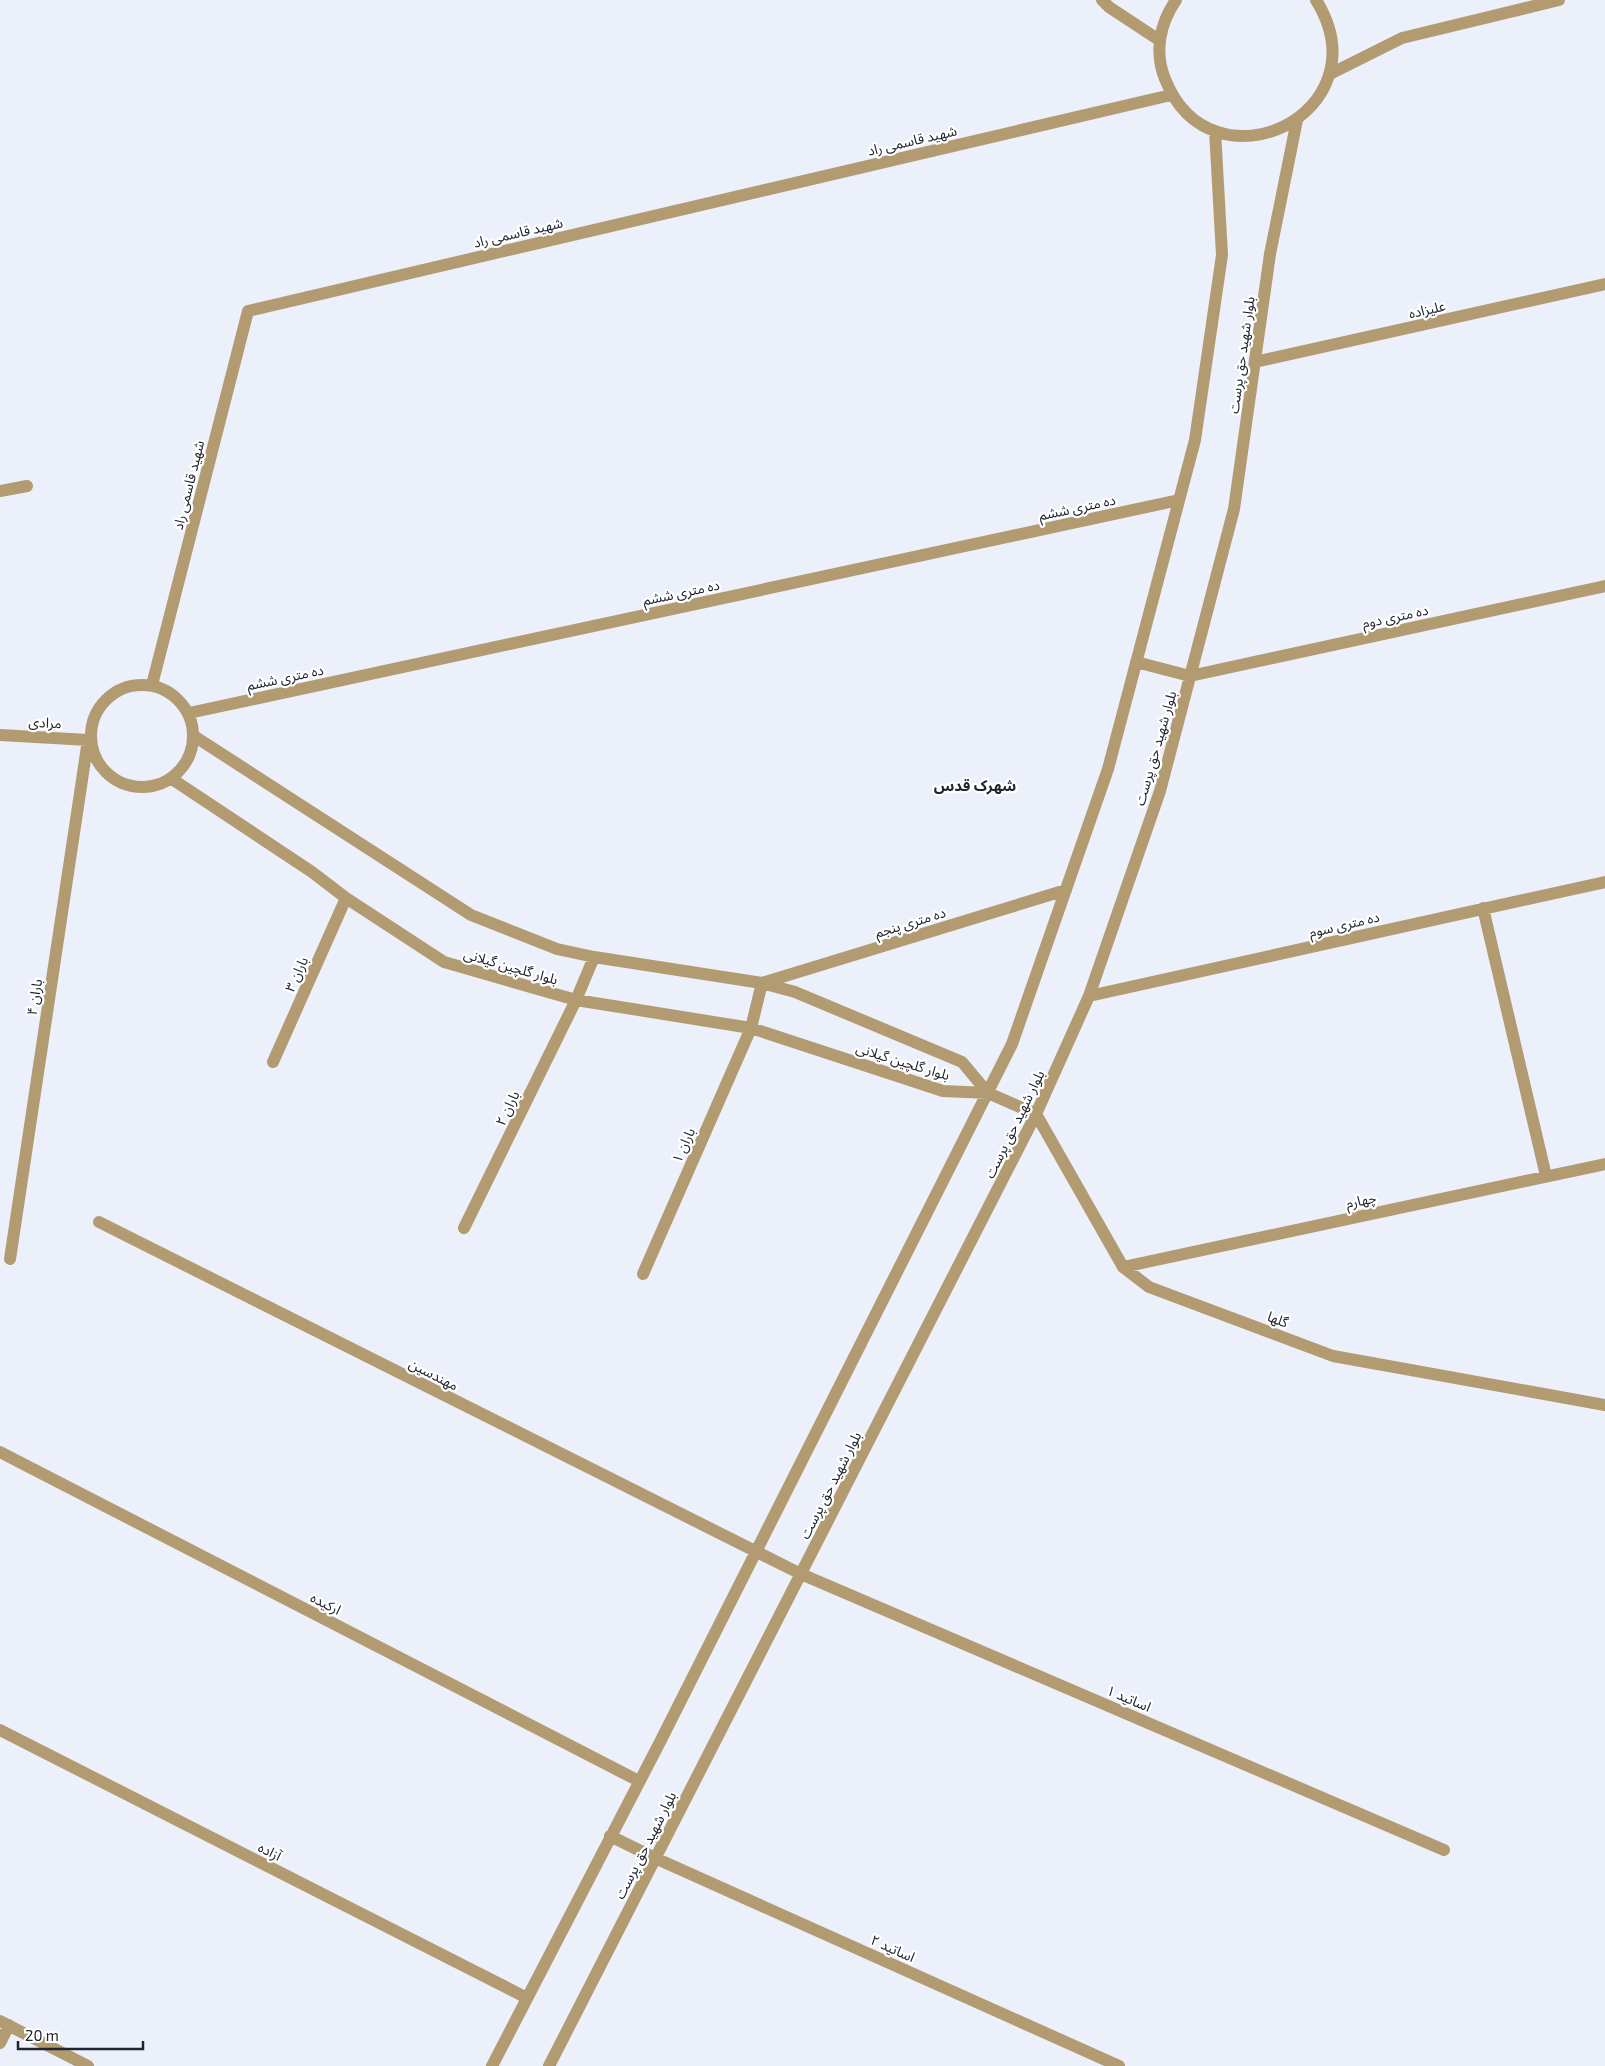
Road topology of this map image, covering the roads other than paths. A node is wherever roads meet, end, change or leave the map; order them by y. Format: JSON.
{"nodes":[{"id":1,"x":1102,"y":0,"type":"edge"},
{"id":2,"x":1176,"y":0,"type":"edge"},
{"id":3,"x":1316,"y":0,"type":"edge"},
{"id":4,"x":1559,"y":0,"type":"edge"},
{"id":5,"x":1159,"y":40,"type":"junction"},
{"id":6,"x":1330,"y":74,"type":"junction"},
{"id":7,"x":1171,"y":95,"type":"junction"},
{"id":8,"x":1297,"y":120,"type":"junction"},
{"id":9,"x":1215,"y":131,"type":"junction"},
{"id":10,"x":1605,"y":284,"type":"edge"},
{"id":11,"x":1255,"y":362,"type":"junction"},
{"id":12,"x":27,"y":486,"type":"dead end"},
{"id":13,"x":0,"y":491,"type":"edge"},
{"id":14,"x":1179,"y":500,"type":"junction"},
{"id":15,"x":1605,"y":586,"type":"edge"},
{"id":16,"x":1136,"y":662,"type":"junction"},
{"id":17,"x":1190,"y":676,"type":"junction"},
{"id":18,"x":152,"y":685,"type":"junction"},
{"id":19,"x":189,"y":713,"type":"junction"},
{"id":20,"x":0,"y":735,"type":"edge"},
{"id":21,"x":194,"y":736,"type":"junction"},
{"id":22,"x":88,"y":740,"type":"junction"},
{"id":23,"x":172,"y":779,"type":"junction"},
{"id":24,"x":1605,"y":882,"type":"edge"},
{"id":25,"x":1066,"y":890,"type":"junction"},
{"id":26,"x":346,"y":898,"type":"junction"},
{"id":27,"x":1483,"y":908,"type":"junction"},
{"id":28,"x":594,"y":957,"type":"junction"},
{"id":29,"x":762,"y":983,"type":"junction"},
{"id":30,"x":1090,"y":996,"type":"junction"},
{"id":31,"x":576,"y":1000,"type":"junction"},
{"id":32,"x":751,"y":1028,"type":"junction"},
{"id":33,"x":273,"y":1062,"type":"dead end"},
{"id":34,"x":988,"y":1093,"type":"junction"},
{"id":35,"x":1036,"y":1114,"type":"junction"},
{"id":36,"x":1605,"y":1164,"type":"edge"},
{"id":37,"x":1546,"y":1176,"type":"junction"},
{"id":38,"x":99,"y":1222,"type":"dead end"},
{"id":39,"x":464,"y":1228,"type":"dead end"},
{"id":40,"x":10,"y":1260,"type":"dead end"},
{"id":41,"x":1123,"y":1267,"type":"junction"},
{"id":42,"x":643,"y":1274,"type":"dead end"},
{"id":43,"x":1605,"y":1405,"type":"edge"},
{"id":44,"x":0,"y":1452,"type":"edge"},
{"id":45,"x":756,"y":1552,"type":"junction"},
{"id":46,"x":801,"y":1574,"type":"junction"},
{"id":47,"x":0,"y":1730,"type":"edge"},
{"id":48,"x":639,"y":1781,"type":"junction"},
{"id":49,"x":610,"y":1836,"type":"junction"},
{"id":50,"x":1444,"y":1850,"type":"dead end"},
{"id":51,"x":655,"y":1858,"type":"junction"},
{"id":52,"x":527,"y":1998,"type":"junction"},
{"id":53,"x":4,"y":2023,"type":"edge"},
{"id":54,"x":0,"y":2043,"type":"edge"},
{"id":55,"x":88,"y":2066,"type":"edge"},
{"id":56,"x":492,"y":2066,"type":"edge"},
{"id":57,"x":549,"y":2066,"type":"edge"},
{"id":58,"x":1119,"y":2066,"type":"edge"}],
"edges":[{"from":1,"to":5,"type":"street"},
{"from":2,"to":5,"type":"street"},
{"from":3,"to":6,"type":"street"},
{"from":4,"to":6,"type":"street"},
{"from":5,"to":7,"type":"street"},
{"from":6,"to":8,"type":"street"},
{"from":7,"to":9,"type":"street"},
{"from":7,"to":18,"type":"street","name":"شهید قاسمی راد"},
{"from":8,"to":9,"type":"street"},
{"from":8,"to":11,"type":"street","name":"بلوار شهید حق پرست"},
{"from":9,"to":14,"type":"street"},
{"from":10,"to":11,"type":"street","name":"علیزاده"},
{"from":11,"to":17,"type":"street","name":"بلوار شهید حق پرست"},
{"from":12,"to":13,"type":"street"},
{"from":14,"to":16,"type":"street"},
{"from":14,"to":19,"type":"street","name":"ده متری ششم"},
{"from":15,"to":17,"type":"street","name":"ده متری دوم"},
{"from":16,"to":17,"type":"street"},
{"from":16,"to":25,"type":"street"},
{"from":17,"to":30,"type":"street","name":"بلوار شهید حق پرست"},
{"from":18,"to":19,"type":"street"},
{"from":18,"to":22,"type":"street"},
{"from":19,"to":21,"type":"street"},
{"from":20,"to":22,"type":"street","name":"مرادی"},
{"from":21,"to":23,"type":"street"},
{"from":21,"to":28,"type":"street","name":"بلوار گلچین گیلانی"},
{"from":22,"to":23,"type":"street"},
{"from":22,"to":40,"type":"street","name":"باران ۴"},
{"from":23,"to":26,"type":"street","name":"بلوار گلچین گیلانی"},
{"from":24,"to":27,"type":"street","name":"ده متری سوم"},
{"from":25,"to":29,"type":"street","name":"ده متری پنجم"},
{"from":25,"to":34,"type":"street"},
{"from":26,"to":31,"type":"street","name":"بلوار گلچین گیلانی"},
{"from":26,"to":33,"type":"street","name":"باران ۳"},
{"from":27,"to":30,"type":"street","name":"ده متری سوم"},
{"from":27,"to":37,"type":"street"},
{"from":28,"to":29,"type":"street","name":"بلوار گلچین گیلانی"},
{"from":28,"to":31,"type":"street","name":"باران ۲"},
{"from":29,"to":32,"type":"street","name":"باران ۱"},
{"from":29,"to":34,"type":"street","name":"بلوار گلچین گیلانی"},
{"from":30,"to":35,"type":"street","name":"بلوار شهید حق پرست"},
{"from":31,"to":32,"type":"street","name":"بلوار گلچین گیلانی"},
{"from":31,"to":39,"type":"street","name":"باران ۲"},
{"from":32,"to":34,"type":"street","name":"بلوار گلچین گیلانی"},
{"from":32,"to":42,"type":"street","name":"باران ۱"},
{"from":34,"to":35,"type":"street"},
{"from":34,"to":45,"type":"street"},
{"from":35,"to":41,"type":"street","name":"گلها"},
{"from":35,"to":46,"type":"street","name":"بلوار شهید حق پرست"},
{"from":36,"to":37,"type":"street","name":"چهارم"},
{"from":37,"to":41,"type":"street","name":"چهارم"},
{"from":38,"to":45,"type":"street","name":"مهندسین"},
{"from":41,"to":43,"type":"street","name":"گلها"},
{"from":44,"to":48,"type":"street","name":"ارکیده"},
{"from":45,"to":46,"type":"street","name":"مهندسین"},
{"from":45,"to":48,"type":"street"},
{"from":46,"to":50,"type":"street","name":"اساتید ۱"},
{"from":46,"to":51,"type":"street","name":"بلوار شهید حق پرست"},
{"from":47,"to":52,"type":"street","name":"آزاده"},
{"from":48,"to":49,"type":"street"},
{"from":49,"to":51,"type":"street","name":"اساتید ۲"},
{"from":49,"to":52,"type":"street"},
{"from":51,"to":57,"type":"street","name":"بلوار شهید حق پرست"},
{"from":51,"to":58,"type":"street","name":"اساتید ۲"},
{"from":52,"to":56,"type":"street"},
{"from":53,"to":54,"type":"street"},
{"from":53,"to":55,"type":"street"}]}
